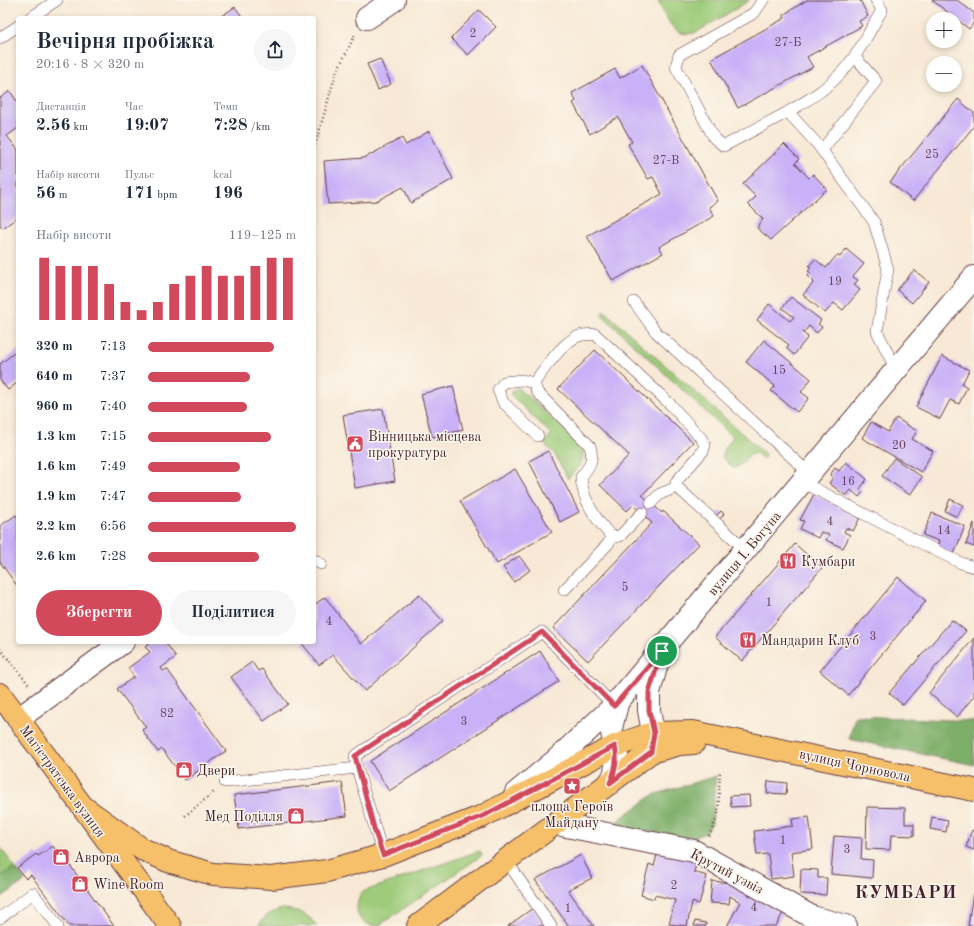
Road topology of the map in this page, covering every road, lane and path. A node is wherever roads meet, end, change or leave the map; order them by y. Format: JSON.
{"nodes":[{"id":1,"x":57,"y":0,"type":"edge"},
{"id":2,"x":394,"y":0,"type":"edge"},
{"id":3,"x":763,"y":0,"type":"edge"},
{"id":4,"x":876,"y":0,"type":"edge"},
{"id":5,"x":33,"y":16,"type":"edge"},
{"id":6,"x":367,"y":18,"type":"joint"},
{"id":7,"x":16,"y":27,"type":"edge"},
{"id":8,"x":0,"y":38,"type":"edge"},
{"id":9,"x":855,"y":57,"type":"junction"},
{"id":10,"x":788,"y":112,"type":"junction"},
{"id":11,"x":316,"y":142,"type":"edge"},
{"id":12,"x":822,"y":150,"type":"junction"},
{"id":13,"x":974,"y":277,"type":"edge"},
{"id":14,"x":634,"y":302,"type":"dead end"},
{"id":15,"x":896,"y":370,"type":"junction"},
{"id":16,"x":534,"y":383,"type":"junction"},
{"id":17,"x":538,"y":436,"type":"dead end"},
{"id":18,"x":806,"y":478,"type":"junction"},
{"id":19,"x":677,"y":487,"type":"junction"},
{"id":20,"x":651,"y":503,"type":"dead end"},
{"id":21,"x":642,"y":513,"type":"dead end"},
{"id":22,"x":612,"y":537,"type":"junction"},
{"id":23,"x":746,"y":550,"type":"junction"},
{"id":24,"x":974,"y":567,"type":"edge"},
{"id":25,"x":564,"y":590,"type":"dead end"},
{"id":26,"x":120,"y":644,"type":"edge"},
{"id":27,"x":0,"y":649,"type":"edge"},
{"id":28,"x":662,"y":651,"type":"junction"},
{"id":29,"x":0,"y":694,"type":"edge"},
{"id":30,"x":52,"y":694,"type":"junction"},
{"id":31,"x":616,"y":702,"type":"junction"},
{"id":32,"x":18,"y":719,"type":"junction"},
{"id":33,"x":615,"y":746,"type":"junction"},
{"id":34,"x":648,"y":749,"type":"junction"},
{"id":35,"x":357,"y":768,"type":"junction"},
{"id":36,"x":720,"y":771,"type":"dead end"},
{"id":37,"x":225,"y":782,"type":"joint"},
{"id":38,"x":610,"y":783,"type":"junction"},
{"id":39,"x":974,"y":790,"type":"edge"},
{"id":40,"x":83,"y":807,"type":"junction"},
{"id":41,"x":495,"y":810,"type":"junction"},
{"id":42,"x":185,"y":816,"type":"dead end"},
{"id":43,"x":556,"y":824,"type":"junction"},
{"id":44,"x":699,"y":853,"type":"junction"},
{"id":45,"x":383,"y":855,"type":"junction"},
{"id":46,"x":506,"y":860,"type":"junction"},
{"id":47,"x":0,"y":918,"type":"edge"},
{"id":48,"x":58,"y":926,"type":"edge"},
{"id":49,"x":170,"y":926,"type":"edge"},
{"id":50,"x":418,"y":926,"type":"edge"},
{"id":51,"x":551,"y":926,"type":"edge"},
{"id":52,"x":846,"y":926,"type":"edge"}],
"edges":[{"from":1,"to":5,"type":"lane"},
{"from":2,"to":6,"type":"street"},
{"from":3,"to":10,"type":"lane"},
{"from":4,"to":9,"type":"lane"},
{"from":6,"to":11,"type":"path"},
{"from":7,"to":8,"type":"lane"},
{"from":9,"to":10,"type":"lane"},
{"from":9,"to":12,"type":"lane"},
{"from":10,"to":12,"type":"lane"},
{"from":12,"to":15,"type":"lane"},
{"from":13,"to":15,"type":"street","name":"вулиця І. Богуна"},
{"from":14,"to":18,"type":"lane"},
{"from":15,"to":18,"type":"street","name":"вулиця І. Богуна"},
{"from":16,"to":17,"type":"lane"},
{"from":16,"to":19,"type":"lane"},
{"from":16,"to":22,"type":"lane"},
{"from":18,"to":23,"type":"street","name":"вулиця І. Богуна"},
{"from":18,"to":24,"type":"lane"},
{"from":19,"to":20,"type":"lane"},
{"from":19,"to":23,"type":"lane"},
{"from":21,"to":22,"type":"lane"},
{"from":22,"to":25,"type":"lane"},
{"from":23,"to":28,"type":"street","name":"вулиця І. Богуна"},
{"from":26,"to":30,"type":"street"},
{"from":27,"to":30,"type":"path"},
{"from":28,"to":31,"type":"street","name":"вулиця І. Богуна"},
{"from":28,"to":34,"type":"street"},
{"from":29,"to":32,"type":"main road","name":"Магістратська вулиця"},
{"from":30,"to":32,"type":"street"},
{"from":31,"to":33,"type":"street"},
{"from":31,"to":35,"type":"lane"},
{"from":31,"to":41,"type":"street","name":"вулиця І. Богуна"},
{"from":32,"to":40,"type":"main road","name":"Магістратська вулиця"},
{"from":33,"to":34,"type":"main road","name":"вулиця Чорновола"},
{"from":33,"to":34,"type":"street"},
{"from":33,"to":38,"type":"street"},
{"from":33,"to":41,"type":"main road","name":"вулиця Чорновола"},
{"from":34,"to":38,"type":"main road"},
{"from":34,"to":39,"type":"main road","name":"вулиця Чорновола"},
{"from":35,"to":37,"type":"lane"},
{"from":35,"to":45,"type":"lane"},
{"from":36,"to":44,"type":"path"},
{"from":37,"to":42,"type":"path"},
{"from":38,"to":43,"type":"main road"},
{"from":40,"to":45,"type":"main road","name":"вулиця Чорновола"},
{"from":40,"to":49,"type":"main road","name":"Магістратська вулиця"},
{"from":41,"to":45,"type":"main road","name":"вулиця Чорновола"},
{"from":43,"to":44,"type":"street","name":"Крутий узвіз"},
{"from":43,"to":46,"type":"main road"},
{"from":44,"to":52,"type":"street","name":"Крутий узвіз"},
{"from":46,"to":50,"type":"main road"},
{"from":46,"to":51,"type":"lane"},
{"from":47,"to":48,"type":"lane"}]}
